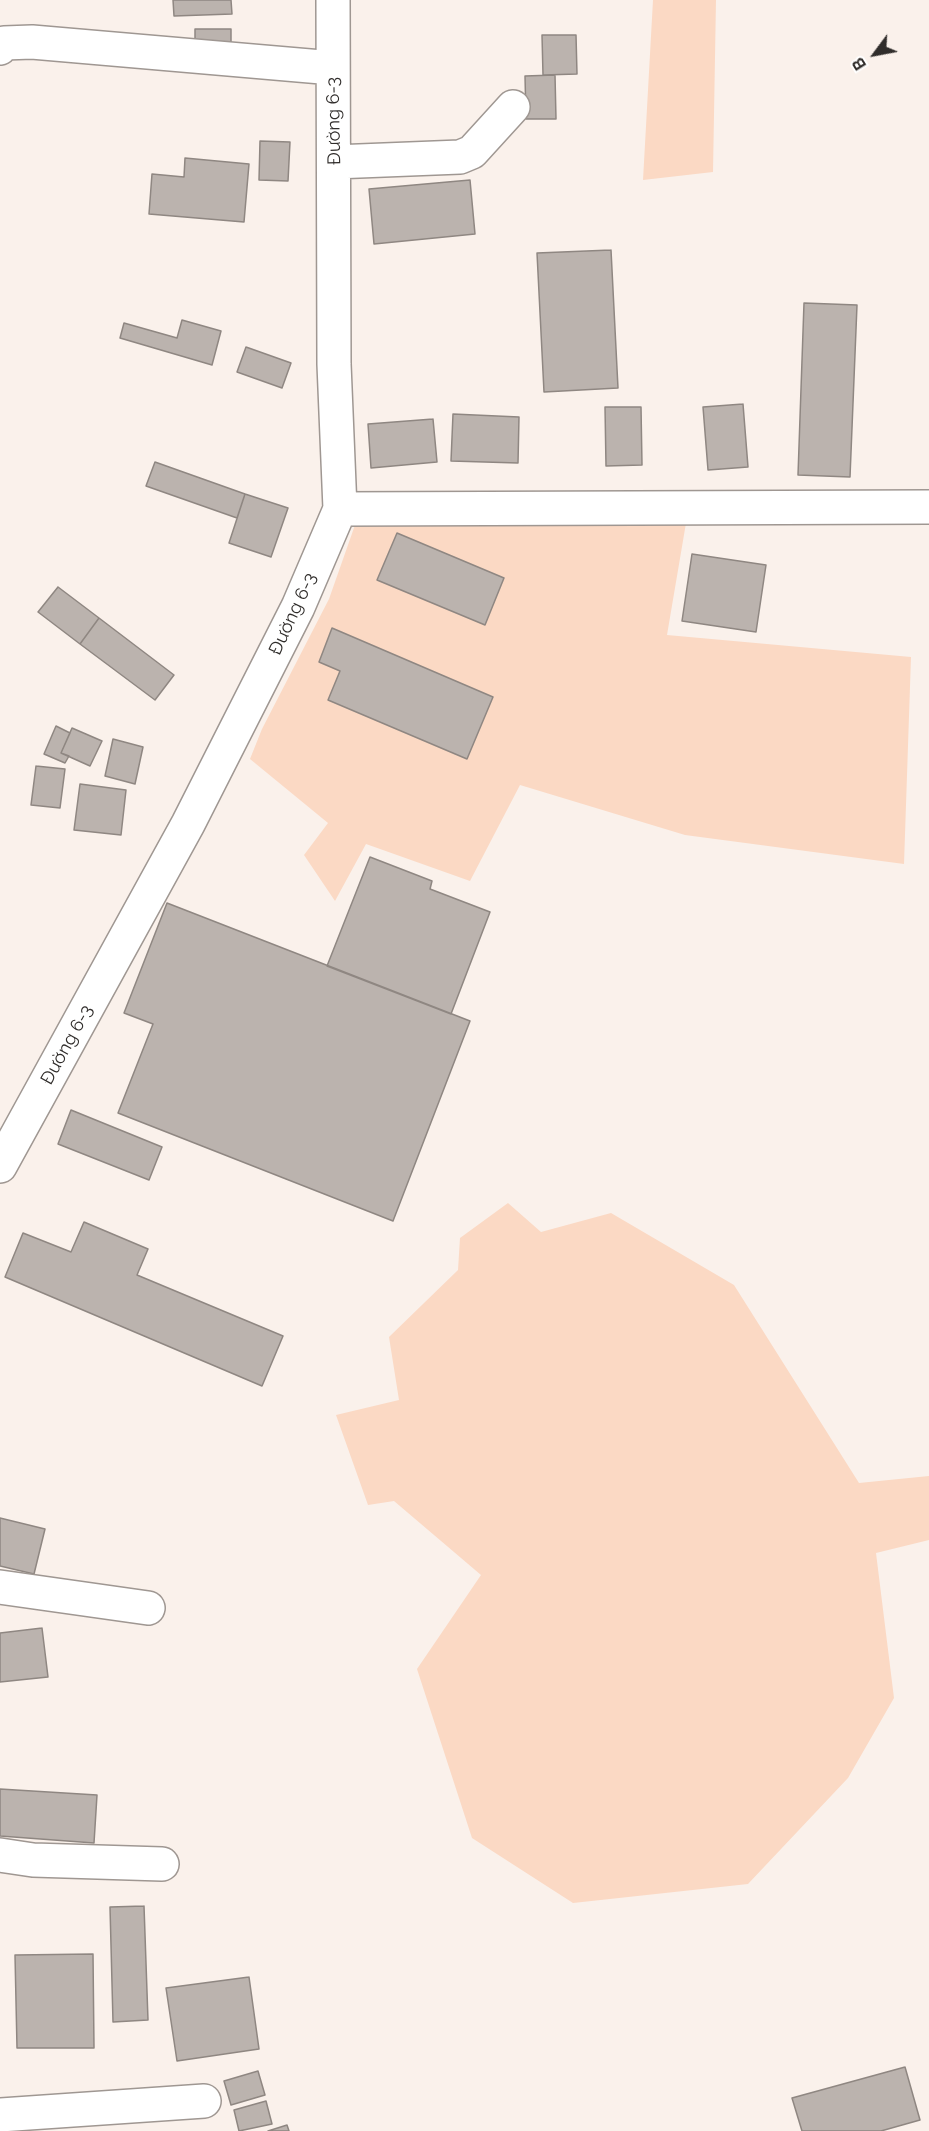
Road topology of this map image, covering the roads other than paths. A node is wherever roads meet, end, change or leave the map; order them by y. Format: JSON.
{"nodes":[{"id":1,"x":333,"y":0,"type":"edge"},
{"id":2,"x":0,"y":48,"type":"edge"},
{"id":3,"x":333,"y":68,"type":"junction"},
{"id":4,"x":513,"y":107,"type":"dead end"},
{"id":5,"x":334,"y":162,"type":"junction"},
{"id":6,"x":929,"y":507,"type":"edge"},
{"id":7,"x":340,"y":509,"type":"junction"},
{"id":8,"x":0,"y":1166,"type":"edge"},
{"id":9,"x":0,"y":1587,"type":"edge"},
{"id":10,"x":148,"y":1608,"type":"dead end"},
{"id":11,"x":0,"y":1855,"type":"edge"},
{"id":12,"x":162,"y":1864,"type":"dead end"},
{"id":13,"x":204,"y":2101,"type":"dead end"},
{"id":14,"x":0,"y":2115,"type":"edge"},
{"id":15,"x":111,"y":2119,"type":"edge"}],
"edges":[{"from":1,"to":3,"type":"street","name":"Đường 6-3"},
{"from":2,"to":3,"type":"street"},
{"from":3,"to":5,"type":"street","name":"Đường 6-3"},
{"from":4,"to":5,"type":"street"},
{"from":5,"to":7,"type":"street","name":"Đường 6-3"},
{"from":6,"to":7,"type":"street"},
{"from":7,"to":8,"type":"street","name":"Đường 6-3"},
{"from":9,"to":10,"type":"street"},
{"from":11,"to":12,"type":"street"},
{"from":13,"to":15,"type":"street"},
{"from":14,"to":15,"type":"street"}]}
